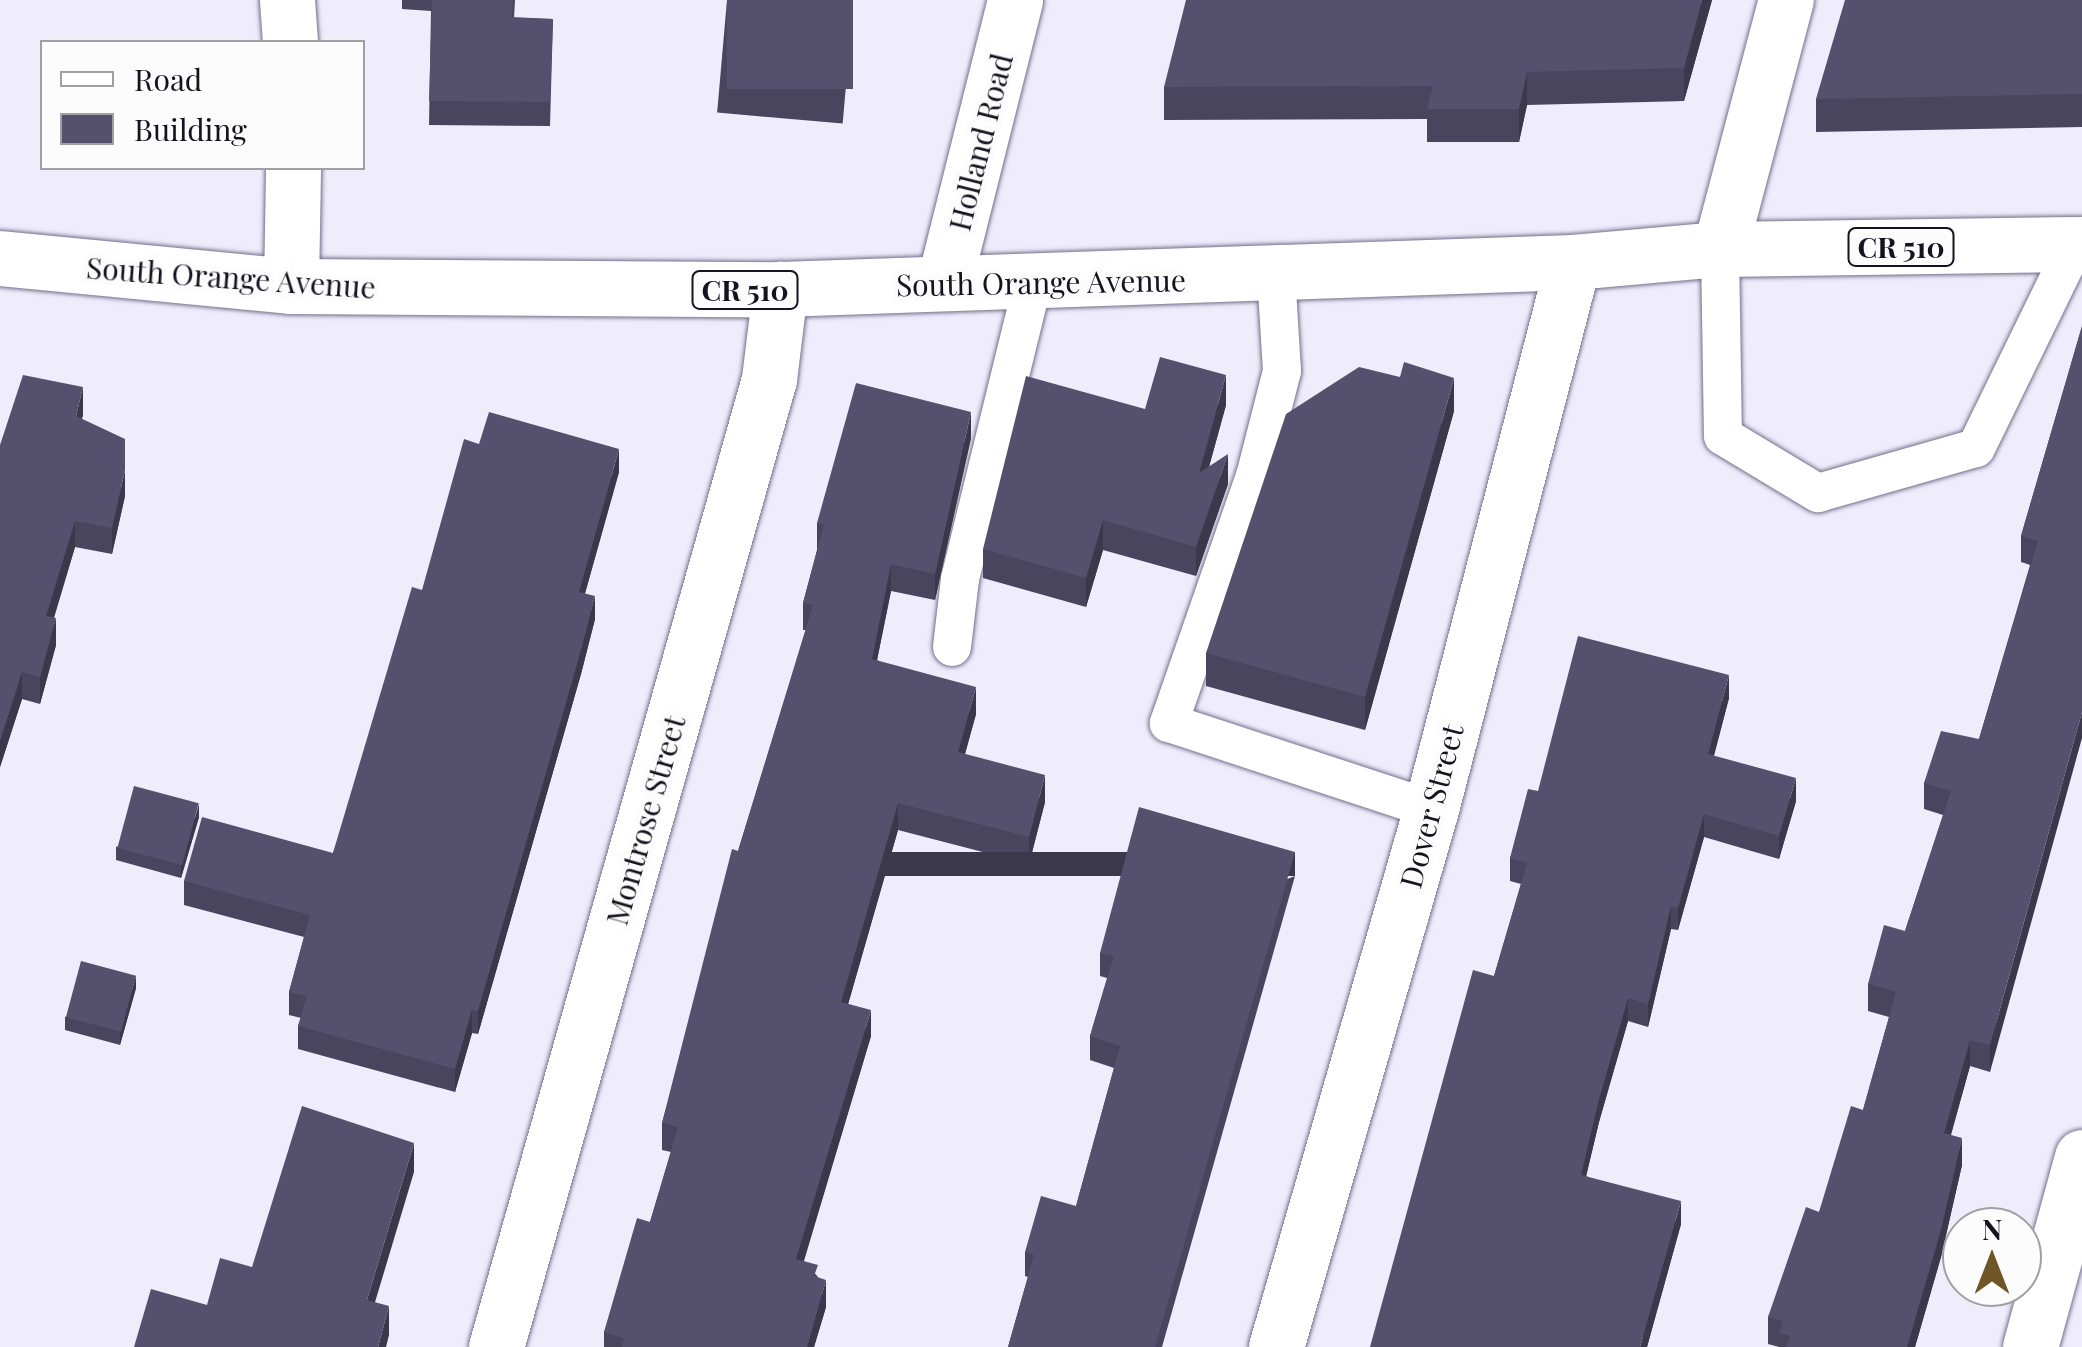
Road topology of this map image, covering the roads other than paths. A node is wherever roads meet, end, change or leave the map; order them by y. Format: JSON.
{"nodes":[{"id":1,"x":287,"y":0,"type":"edge"},
{"id":2,"x":1016,"y":0,"type":"edge"},
{"id":3,"x":1786,"y":0,"type":"edge"},
{"id":4,"x":290,"y":40,"type":"edge"},
{"id":5,"x":293,"y":170,"type":"edge"},
{"id":6,"x":2079,"y":244,"type":"edge"},
{"id":7,"x":1720,"y":249,"type":"junction"},
{"id":8,"x":0,"y":258,"type":"edge"},
{"id":9,"x":1573,"y":262,"type":"junction"},
{"id":10,"x":1276,"y":274,"type":"junction"},
{"id":11,"x":1034,"y":278,"type":"junction"},
{"id":12,"x":944,"y":283,"type":"junction"},
{"id":13,"x":290,"y":286,"type":"junction"},
{"id":14,"x":780,"y":290,"type":"junction"},
{"id":15,"x":952,"y":647,"type":"dead end"},
{"id":16,"x":1432,"y":810,"type":"junction"},
{"id":17,"x":2082,"y":1158,"type":"edge"},
{"id":18,"x":496,"y":1347,"type":"edge"},
{"id":19,"x":1276,"y":1347,"type":"edge"},
{"id":20,"x":2030,"y":1347,"type":"edge"}],
"edges":[{"from":1,"to":4,"type":"street"},
{"from":2,"to":12,"type":"street","name":"Holland Road"},
{"from":3,"to":7,"type":"street"},
{"from":5,"to":13,"type":"street"},
{"from":6,"to":7,"type":"street","name":"South Orange Avenue","number":"CR 510"},
{"from":6,"to":7,"type":"lane"},
{"from":7,"to":9,"type":"street","name":"South Orange Avenue","number":"CR 510"},
{"from":8,"to":13,"type":"street","name":"South Orange Avenue","number":"CR 510"},
{"from":9,"to":10,"type":"street","name":"South Orange Avenue","number":"CR 510"},
{"from":9,"to":16,"type":"street","name":"Dover Street"},
{"from":10,"to":11,"type":"street","name":"South Orange Avenue","number":"CR 510"},
{"from":10,"to":16,"type":"lane"},
{"from":11,"to":12,"type":"street","name":"South Orange Avenue","number":"CR 510"},
{"from":11,"to":15,"type":"lane"},
{"from":12,"to":14,"type":"street","name":"South Orange Avenue","number":"CR 510"},
{"from":13,"to":14,"type":"street","name":"South Orange Avenue","number":"CR 510"},
{"from":14,"to":18,"type":"street","name":"Montrose Street"},
{"from":16,"to":19,"type":"street","name":"Dover Street"},
{"from":17,"to":20,"type":"street"}]}
